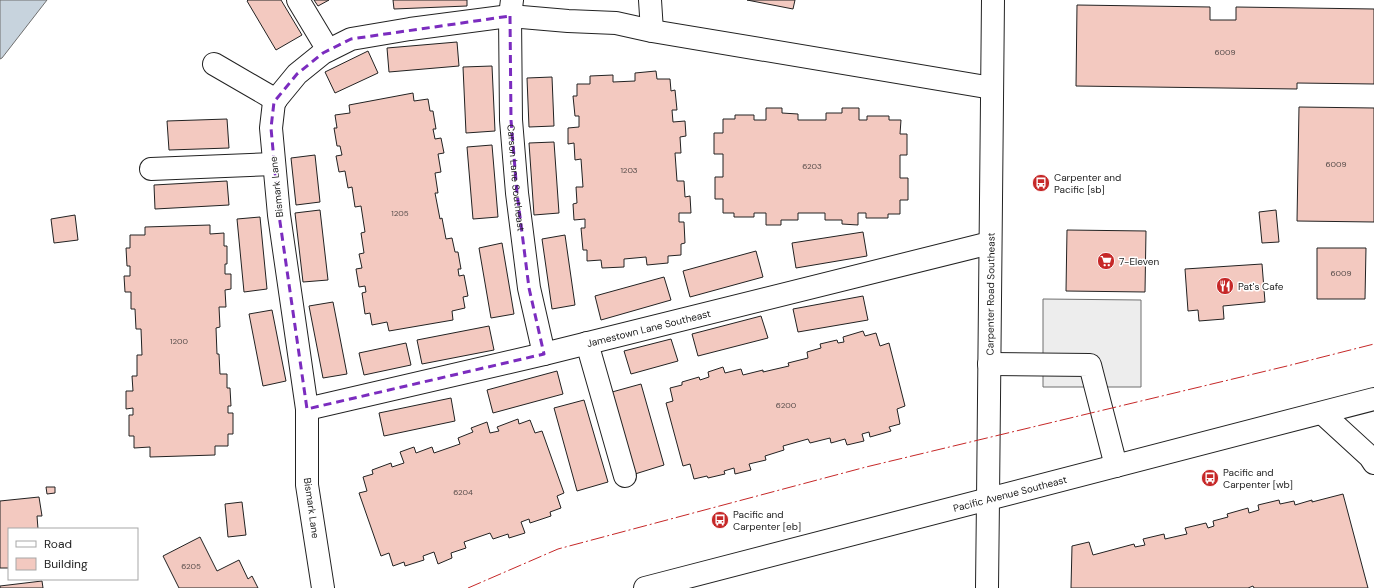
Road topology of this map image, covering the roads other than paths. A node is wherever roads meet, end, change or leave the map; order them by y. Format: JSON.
{"nodes":[{"id":1,"x":298,"y":0,"type":"edge"},
{"id":2,"x":650,"y":0,"type":"edge"},
{"id":3,"x":993,"y":0,"type":"edge"},
{"id":4,"x":511,"y":8,"type":"edge"},
{"id":5,"x":652,"y":30,"type":"junction"},
{"id":6,"x":328,"y":50,"type":"junction"},
{"id":7,"x":214,"y":64,"type":"dead end"},
{"id":8,"x":992,"y":88,"type":"junction"},
{"id":9,"x":276,"y":100,"type":"junction"},
{"id":10,"x":274,"y":164,"type":"junction"},
{"id":11,"x":150,"y":169,"type":"dead end"},
{"id":12,"x":990,"y":243,"type":"junction"},
{"id":13,"x":587,"y":343,"type":"junction"},
{"id":14,"x":544,"y":354,"type":"junction"},
{"id":15,"x":989,"y":364,"type":"junction"},
{"id":16,"x":1374,"y":399,"type":"edge"},
{"id":17,"x":307,"y":409,"type":"junction"},
{"id":18,"x":1322,"y":413,"type":"junction"},
{"id":19,"x":1374,"y":463,"type":"edge"},
{"id":20,"x":1116,"y":466,"type":"junction"},
{"id":21,"x":625,"y":476,"type":"dead end"},
{"id":22,"x":988,"y":499,"type":"junction"},
{"id":23,"x":323,"y":588,"type":"edge"},
{"id":24,"x":645,"y":588,"type":"edge"},
{"id":25,"x":987,"y":588,"type":"edge"}],
"edges":[{"from":1,"to":6,"type":"street"},
{"from":2,"to":5,"type":"street"},
{"from":3,"to":8,"type":"street","name":"Carpenter Road Southeast"},
{"from":4,"to":5,"type":"street","name":"Bismark Lane"},
{"from":4,"to":6,"type":"street","name":"Bismark Lane"},
{"from":4,"to":14,"type":"street","name":"Carson Lane Southeast"},
{"from":5,"to":8,"type":"street","name":"Bismark Lane"},
{"from":6,"to":9,"type":"street","name":"Bismark Lane"},
{"from":7,"to":9,"type":"street"},
{"from":8,"to":12,"type":"street","name":"Carpenter Road Southeast"},
{"from":9,"to":10,"type":"street","name":"Bismark Lane"},
{"from":10,"to":11,"type":"street"},
{"from":10,"to":17,"type":"street","name":"Bismark Lane"},
{"from":12,"to":13,"type":"street","name":"Jamestown Lane Southeast"},
{"from":12,"to":15,"type":"street","name":"Carpenter Road Southeast"},
{"from":13,"to":14,"type":"street","name":"Jamestown Lane Southeast"},
{"from":13,"to":21,"type":"street"},
{"from":14,"to":17,"type":"street","name":"Jamestown Lane Southeast"},
{"from":15,"to":20,"type":"street"},
{"from":15,"to":22,"type":"street","name":"Carpenter Road Southeast"},
{"from":16,"to":18,"type":"street","name":"Pacific Avenue Southeast"},
{"from":17,"to":23,"type":"street","name":"Bismark Lane"},
{"from":18,"to":19,"type":"street"},
{"from":18,"to":20,"type":"street","name":"Pacific Avenue Southeast"},
{"from":20,"to":22,"type":"street","name":"Pacific Avenue Southeast"},
{"from":22,"to":24,"type":"street","name":"Pacific Avenue Southeast"},
{"from":22,"to":25,"type":"street","name":"Carpenter Road Southeast"}]}
